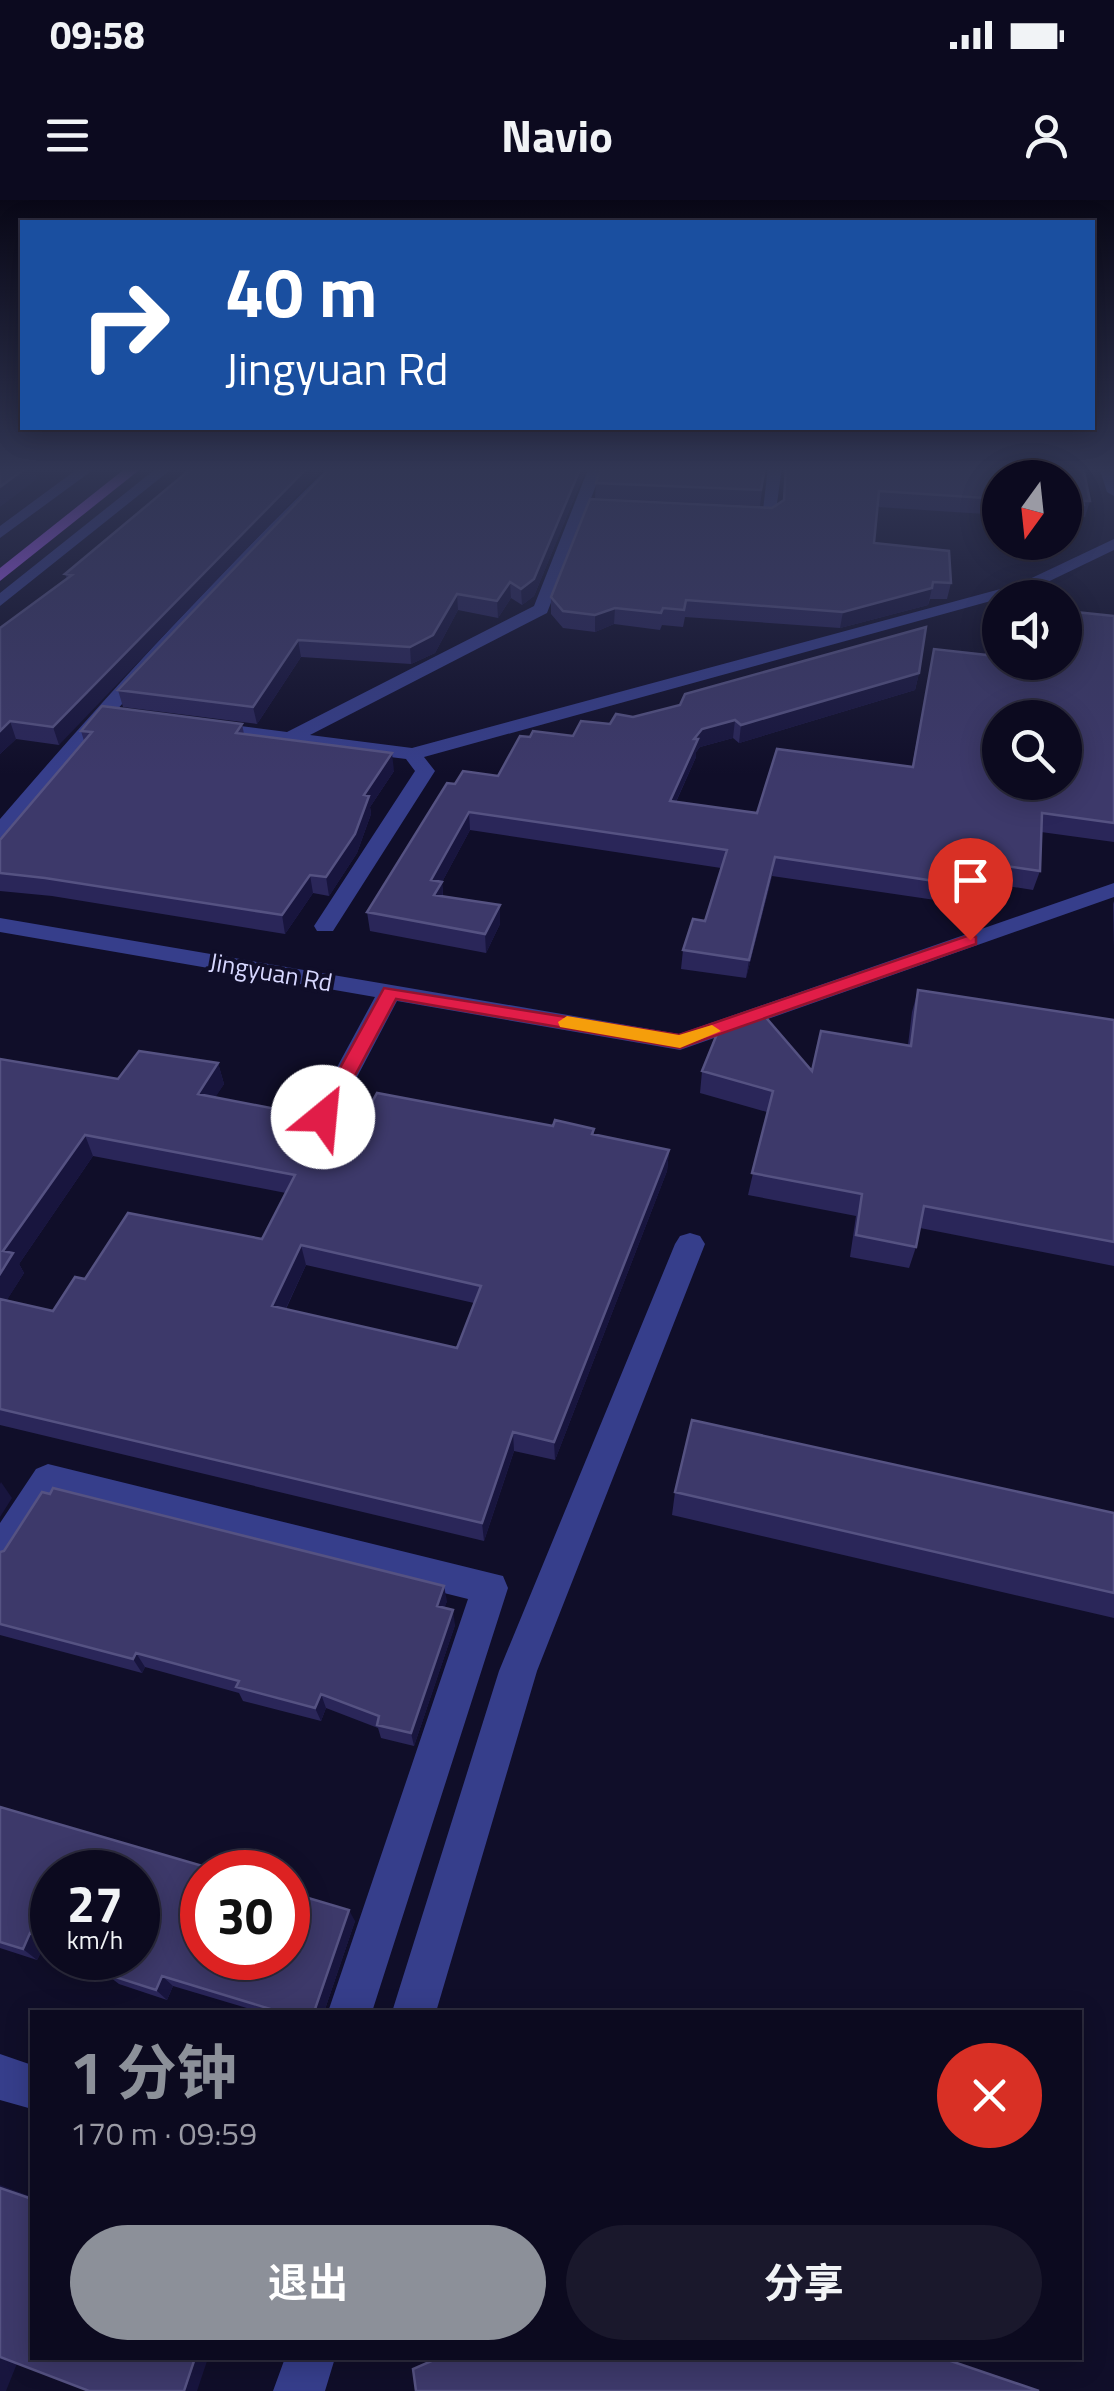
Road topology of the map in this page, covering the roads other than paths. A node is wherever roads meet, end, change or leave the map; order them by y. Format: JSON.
{"nodes":[{"id":1,"x":40,"y":569,"type":"edge"},
{"id":2,"x":231,"y":569,"type":"edge"},
{"id":3,"x":560,"y":569,"type":"edge"},
{"id":4,"x":1068,"y":569,"type":"edge"},
{"id":5,"x":0,"y":601,"type":"edge"},
{"id":6,"x":176,"y":724,"type":"edge"},
{"id":7,"x":290,"y":738,"type":"junction"},
{"id":8,"x":412,"y":754,"type":"junction"},
{"id":9,"x":0,"y":832,"type":"edge"},
{"id":10,"x":1114,"y":890,"type":"edge"},
{"id":11,"x":0,"y":925,"type":"edge"},
{"id":12,"x":325,"y":926,"type":"dead end"},
{"id":13,"x":390,"y":992,"type":"junction"},
{"id":14,"x":323,"y":1117,"type":"edge"},
{"id":15,"x":690,"y":1244,"type":"dead end"},
{"id":16,"x":0,"y":1552,"type":"edge"},
{"id":17,"x":351,"y":2010,"type":"edge"},
{"id":18,"x":415,"y":2010,"type":"edge"},
{"id":19,"x":0,"y":2076,"type":"edge"},
{"id":20,"x":30,"y":2086,"type":"edge"},
{"id":21,"x":309,"y":2360,"type":"edge"},
{"id":22,"x":300,"y":2391,"type":"edge"}],
"edges":[{"from":1,"to":5,"type":"street"},
{"from":2,"to":9,"type":"street"},
{"from":3,"to":7,"type":"street"},
{"from":4,"to":8,"type":"street"},
{"from":6,"to":7,"type":"street"},
{"from":7,"to":8,"type":"street"},
{"from":8,"to":12,"type":"street"},
{"from":10,"to":13,"type":"street","name":"Jingyuan Rd"},
{"from":11,"to":13,"type":"street","name":"Jingyuan Rd"},
{"from":13,"to":14,"type":"street"},
{"from":15,"to":18,"type":"street"},
{"from":16,"to":17,"type":"street"},
{"from":19,"to":20,"type":"street"},
{"from":21,"to":22,"type":"street"}]}
